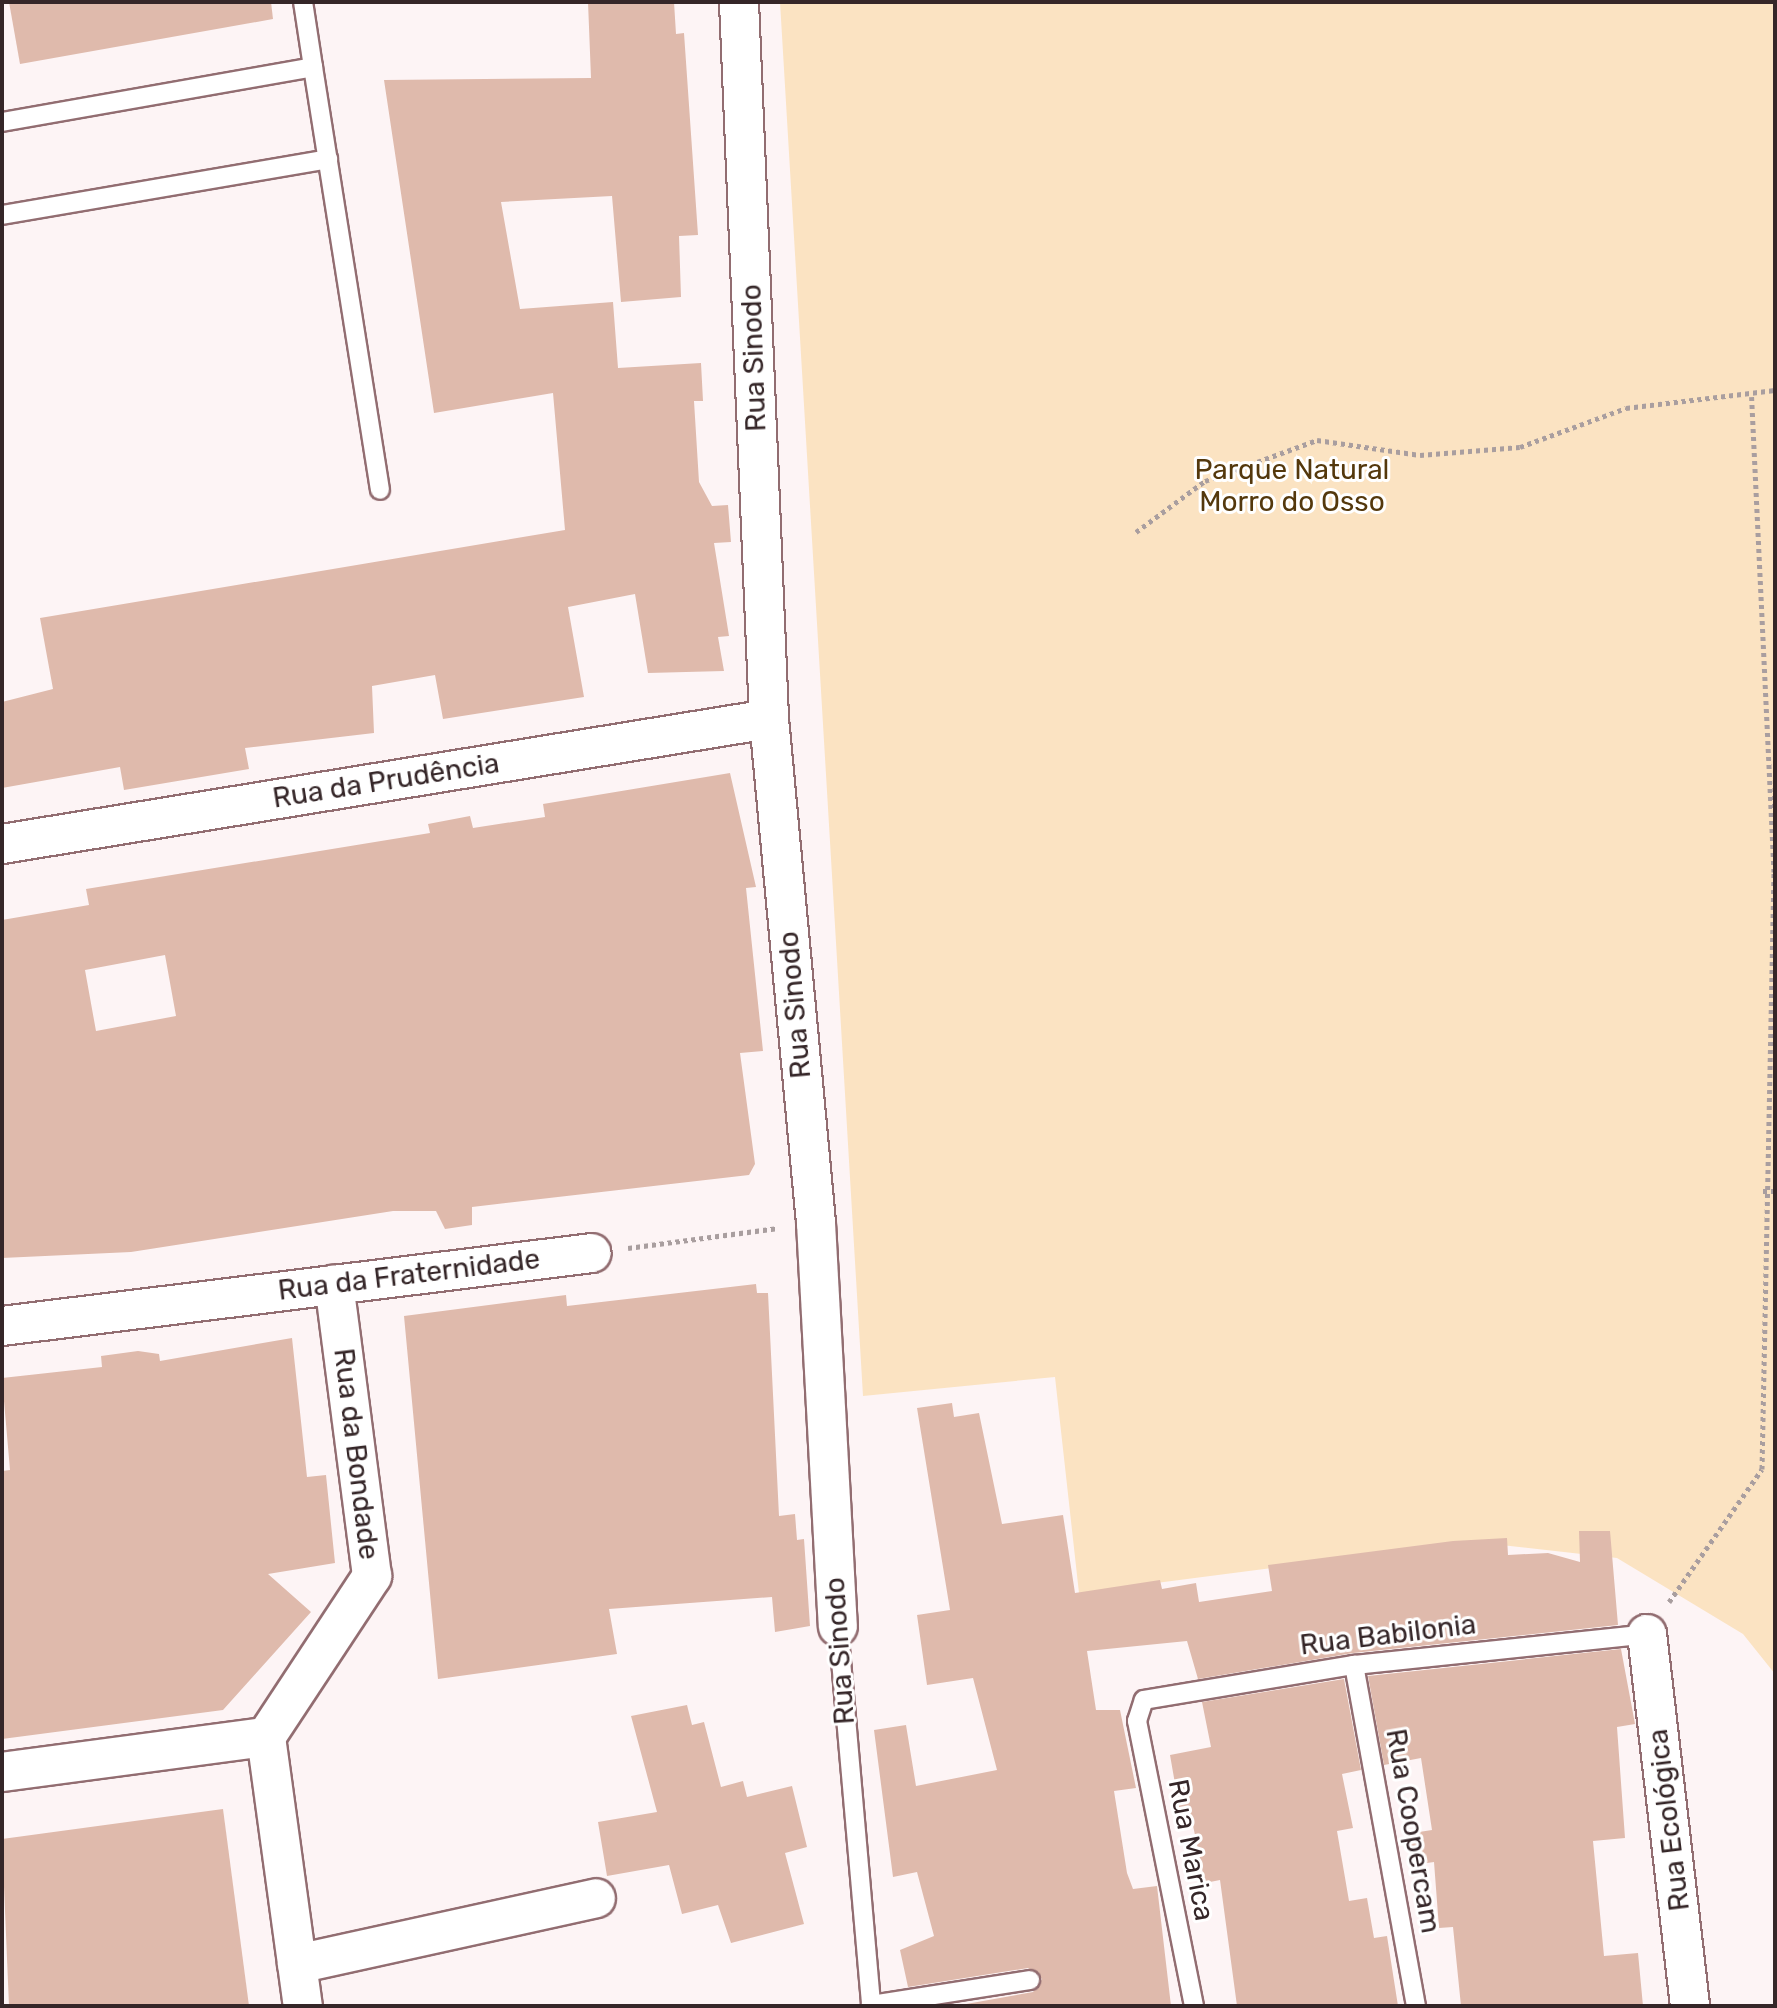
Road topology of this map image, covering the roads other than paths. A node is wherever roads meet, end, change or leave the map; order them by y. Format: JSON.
{"nodes":[{"id":1,"x":303,"y":2,"type":"edge"},
{"id":2,"x":739,"y":2,"type":"edge"},
{"id":3,"x":313,"y":67,"type":"junction"},
{"id":4,"x":2,"y":122,"type":"edge"},
{"id":5,"x":328,"y":159,"type":"junction"},
{"id":6,"x":2,"y":215,"type":"edge"},
{"id":7,"x":380,"y":490,"type":"dead end"},
{"id":8,"x":769,"y":719,"type":"junction"},
{"id":9,"x":2,"y":844,"type":"edge"},
{"id":10,"x":592,"y":1253,"type":"road end"},
{"id":11,"x":334,"y":1284,"type":"junction"},
{"id":12,"x":2,"y":1326,"type":"edge"},
{"id":13,"x":838,"y":1626,"type":"joint"},
{"id":14,"x":1647,"y":1634,"type":"joint"},
{"id":15,"x":1354,"y":1665,"type":"junction"},
{"id":16,"x":1140,"y":1705,"type":"joint"},
{"id":17,"x":266,"y":1737,"type":"junction"},
{"id":18,"x":2,"y":1772,"type":"edge"},
{"id":19,"x":596,"y":1898,"type":"dead end"},
{"id":20,"x":297,"y":1964,"type":"junction"},
{"id":21,"x":1030,"y":1980,"type":"dead end"},
{"id":22,"x":303,"y":2006,"type":"edge"},
{"id":23,"x":871,"y":2006,"type":"edge"},
{"id":24,"x":1194,"y":2006,"type":"edge"},
{"id":25,"x":1416,"y":2006,"type":"edge"},
{"id":26,"x":1690,"y":2006,"type":"edge"}],
"edges":[{"from":1,"to":3,"type":"lane"},
{"from":2,"to":8,"type":"street","name":"Rua Sinodo"},
{"from":3,"to":4,"type":"lane"},
{"from":3,"to":5,"type":"lane"},
{"from":5,"to":6,"type":"lane"},
{"from":5,"to":7,"type":"lane"},
{"from":8,"to":9,"type":"street","name":"Rua da Prudência"},
{"from":8,"to":13,"type":"street","name":"Rua Sinodo"},
{"from":10,"to":11,"type":"street","name":"Rua da Fraternidade"},
{"from":11,"to":12,"type":"street","name":"Rua da Fraternidade"},
{"from":11,"to":17,"type":"street","name":"Rua da Bondade"},
{"from":13,"to":23,"type":"lane","name":"Rua Sinodo"},
{"from":14,"to":15,"type":"lane","name":"Rua Babilonia"},
{"from":14,"to":26,"type":"street","name":"Rua Ecológica"},
{"from":15,"to":16,"type":"lane","name":"Rua Babilonia"},
{"from":15,"to":25,"type":"lane","name":"Rua Coopercam"},
{"from":16,"to":24,"type":"lane","name":"Rua Marica"},
{"from":17,"to":18,"type":"street"},
{"from":17,"to":20,"type":"street"},
{"from":19,"to":20,"type":"street"},
{"from":20,"to":22,"type":"street"},
{"from":21,"to":23,"type":"lane"}]}
